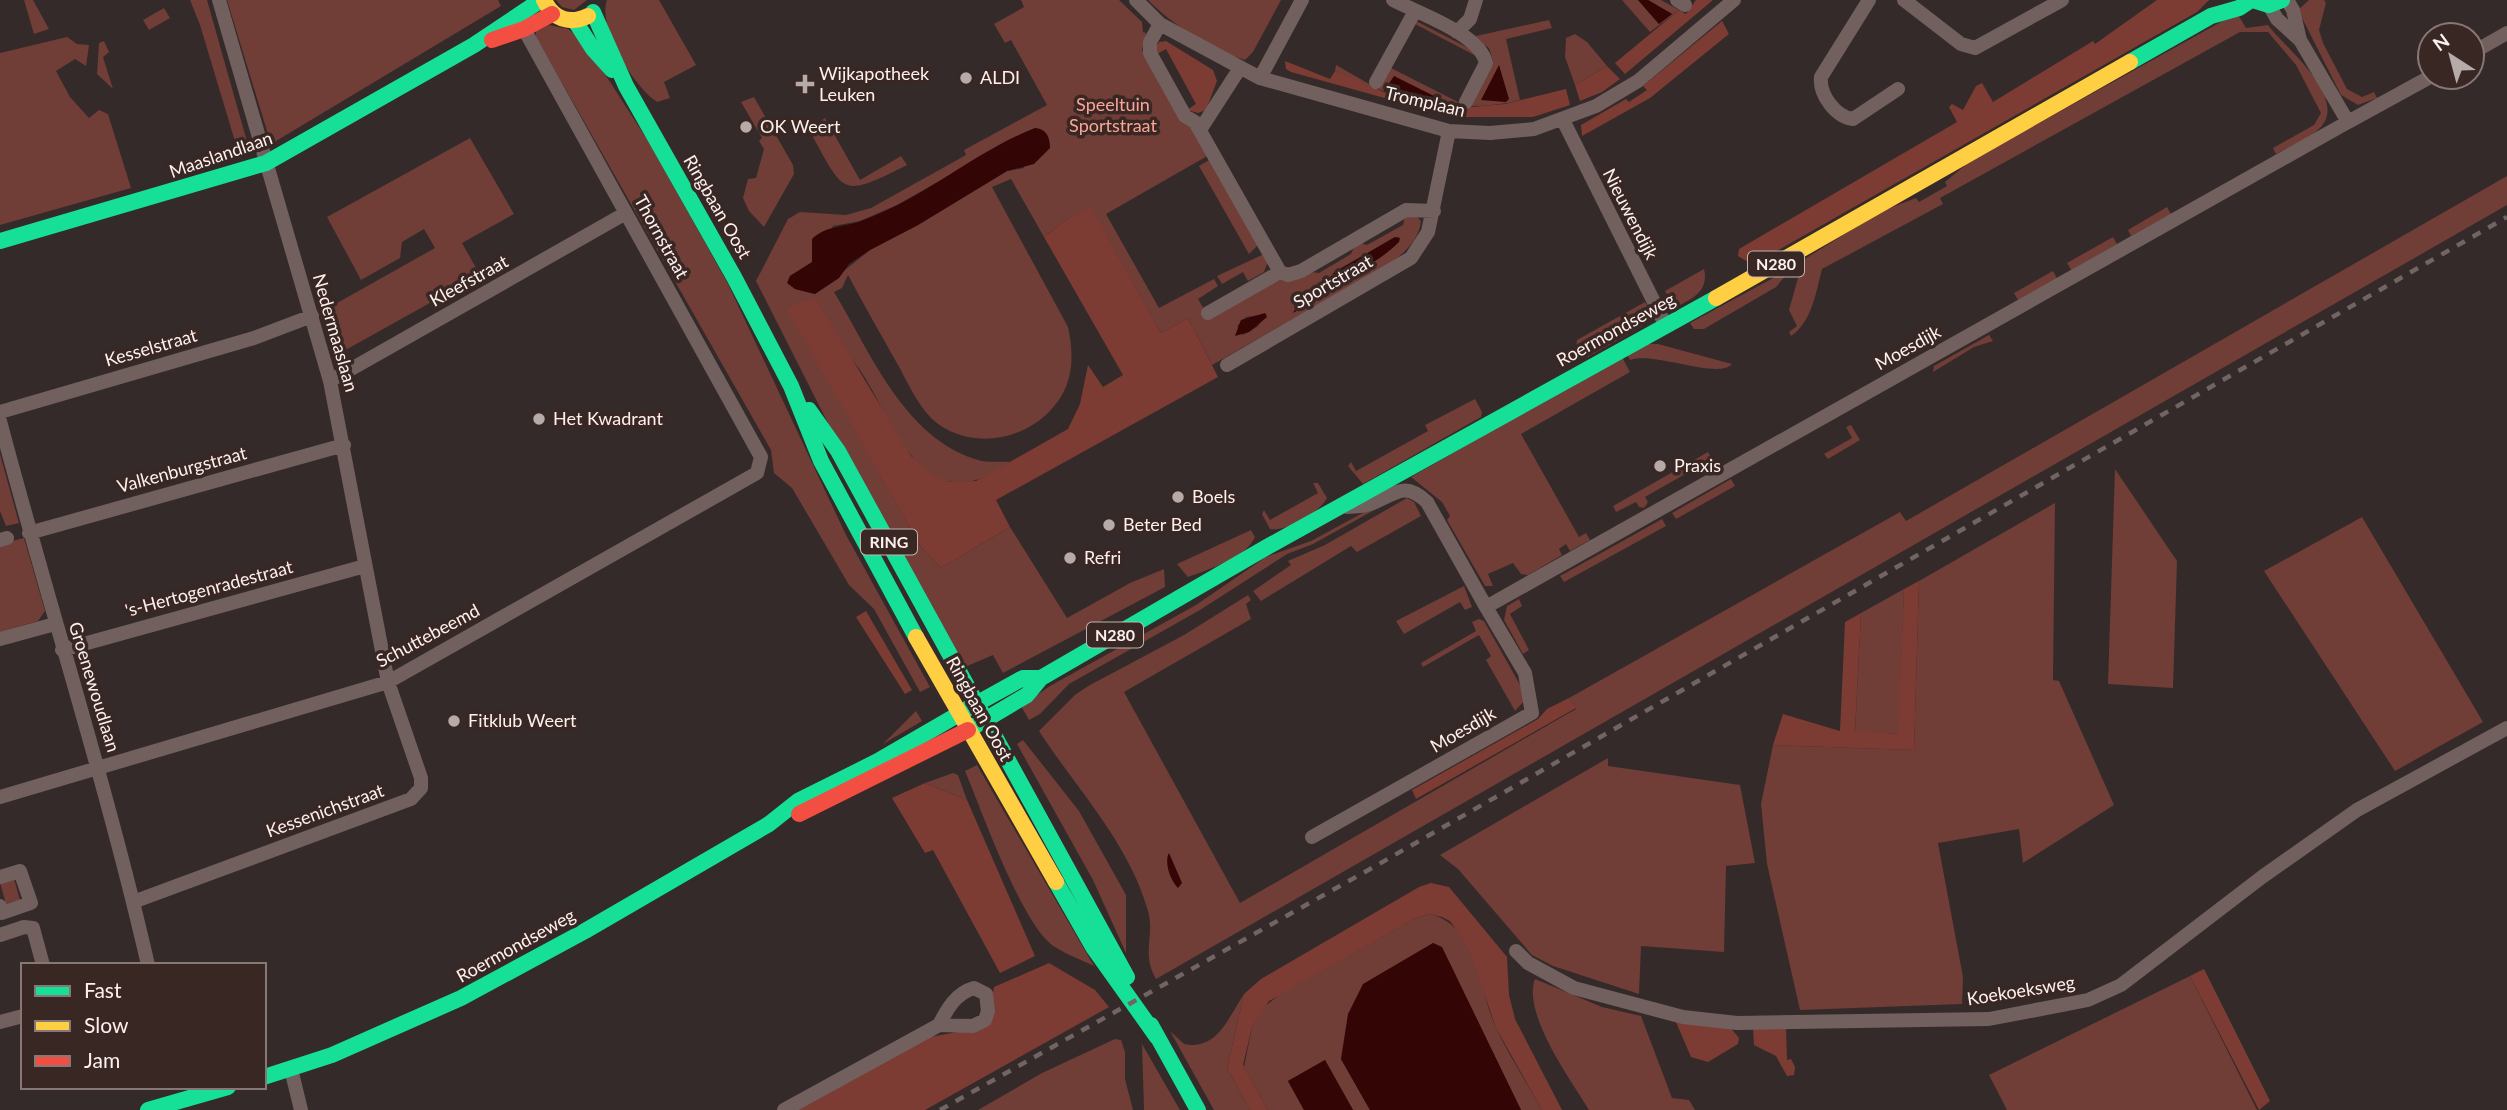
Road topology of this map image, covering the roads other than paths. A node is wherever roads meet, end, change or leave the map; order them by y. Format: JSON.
{"nodes":[{"id":1,"x":219,"y":0,"type":"edge"},
{"id":2,"x":1136,"y":0,"type":"edge"},
{"id":3,"x":1302,"y":0,"type":"edge"},
{"id":4,"x":1393,"y":0,"type":"edge"},
{"id":5,"x":1476,"y":0,"type":"edge"},
{"id":6,"x":1734,"y":0,"type":"edge"},
{"id":7,"x":1869,"y":0,"type":"edge"},
{"id":8,"x":1904,"y":0,"type":"edge"},
{"id":9,"x":2062,"y":0,"type":"edge"},
{"id":10,"x":2226,"y":0,"type":"edge"},
{"id":11,"x":2268,"y":1,"type":"edge"},
{"id":12,"x":546,"y":5,"type":"edge"},
{"id":13,"x":596,"y":6,"type":"edge"},
{"id":14,"x":1415,"y":11,"type":"junction"},
{"id":15,"x":2211,"y":16,"type":"junction"},
{"id":16,"x":575,"y":21,"type":"junction"},
{"id":17,"x":1160,"y":24,"type":"junction"},
{"id":18,"x":524,"y":29,"type":"junction"},
{"id":19,"x":1457,"y":32,"type":"junction"},
{"id":20,"x":2507,"y":33,"type":"edge"},
{"id":21,"x":474,"y":45,"type":"junction"},
{"id":22,"x":2486,"y":45,"type":"edge"},
{"id":23,"x":1240,"y":68,"type":"junction"},
{"id":24,"x":1260,"y":78,"type":"junction"},
{"id":25,"x":1376,"y":82,"type":"dead end"},
{"id":26,"x":2416,"y":85,"type":"edge"},
{"id":27,"x":626,"y":86,"type":"junction"},
{"id":28,"x":1898,"y":89,"type":"dead end"},
{"id":29,"x":1466,"y":102,"type":"dead end"},
{"id":30,"x":1563,"y":120,"type":"junction"},
{"id":31,"x":2348,"y":122,"type":"junction"},
{"id":32,"x":1200,"y":130,"type":"junction"},
{"id":33,"x":1449,"y":131,"type":"junction"},
{"id":34,"x":267,"y":163,"type":"junction"},
{"id":35,"x":1434,"y":211,"type":"junction"},
{"id":36,"x":626,"y":213,"type":"junction"},
{"id":37,"x":0,"y":241,"type":"edge"},
{"id":38,"x":1280,"y":272,"type":"junction"},
{"id":39,"x":1208,"y":313,"type":"dead end"},
{"id":40,"x":312,"y":316,"type":"junction"},
{"id":41,"x":1665,"y":324,"type":"junction"},
{"id":42,"x":1227,"y":365,"type":"dead end"},
{"id":43,"x":330,"y":381,"type":"junction"},
{"id":44,"x":791,"y":386,"type":"junction"},
{"id":45,"x":0,"y":412,"type":"edge"},
{"id":46,"x":0,"y":421,"type":"edge"},
{"id":47,"x":344,"y":445,"type":"junction"},
{"id":48,"x":760,"y":464,"type":"joint"},
{"id":49,"x":1338,"y":508,"type":"junction"},
{"id":50,"x":29,"y":533,"type":"junction"},
{"id":51,"x":365,"y":566,"type":"junction"},
{"id":52,"x":1486,"y":607,"type":"junction"},
{"id":53,"x":55,"y":624,"type":"junction"},
{"id":54,"x":0,"y":639,"type":"edge"},
{"id":55,"x":62,"y":650,"type":"junction"},
{"id":56,"x":1041,"y":678,"type":"junction"},
{"id":57,"x":388,"y":682,"type":"junction"},
{"id":58,"x":977,"y":703,"type":"junction"},
{"id":59,"x":959,"y":714,"type":"junction"},
{"id":60,"x":986,"y":719,"type":"junction"},
{"id":61,"x":2507,"y":728,"type":"edge"},
{"id":62,"x":968,"y":730,"type":"junction"},
{"id":63,"x":99,"y":768,"type":"junction"},
{"id":64,"x":0,"y":797,"type":"edge"},
{"id":65,"x":774,"y":821,"type":"junction"},
{"id":66,"x":1312,"y":837,"type":"dead end"},
{"id":67,"x":0,"y":877,"type":"edge"},
{"id":68,"x":134,"y":902,"type":"junction"},
{"id":69,"x":0,"y":906,"type":"edge"},
{"id":70,"x":18,"y":907,"type":"junction"},
{"id":71,"x":24,"y":927,"type":"junction"},
{"id":72,"x":0,"y":934,"type":"edge"},
{"id":73,"x":1517,"y":951,"type":"dead end"},
{"id":74,"x":42,"y":963,"type":"edge"},
{"id":75,"x":148,"y":963,"type":"edge"},
{"id":76,"x":21,"y":1017,"type":"edge"},
{"id":77,"x":0,"y":1023,"type":"edge"},
{"id":78,"x":939,"y":1025,"type":"dead end"},
{"id":79,"x":1157,"y":1037,"type":"junction"},
{"id":80,"x":291,"y":1069,"type":"junction"},
{"id":81,"x":266,"y":1076,"type":"edge"},
{"id":82,"x":221,"y":1089,"type":"edge"},
{"id":83,"x":148,"y":1110,"type":"edge"},
{"id":84,"x":301,"y":1110,"type":"edge"},
{"id":85,"x":784,"y":1110,"type":"edge"},
{"id":86,"x":1198,"y":1110,"type":"edge"}],
"edges":[{"from":1,"to":34,"type":"street","name":"Nedermaaslaan"},
{"from":2,"to":17,"type":"street","name":"Tromplaan"},
{"from":3,"to":24,"type":"street"},
{"from":4,"to":14,"type":"street"},
{"from":5,"to":19,"type":"street"},
{"from":6,"to":30,"type":"street","name":"Tromplaan"},
{"from":7,"to":28,"type":"street"},
{"from":8,"to":9,"type":"street"},
{"from":10,"to":15,"type":"main road","name":"Roermondseweg","number":"N280"},
{"from":11,"to":15,"type":"main road","name":"Roermondseweg","number":"N280"},
{"from":11,"to":31,"type":"street"},
{"from":12,"to":16,"type":"main road"},
{"from":12,"to":18,"type":"main road","name":"Maaslandlaan"},
{"from":12,"to":21,"type":"main road","name":"Maaslandlaan"},
{"from":13,"to":16,"type":"main road"},
{"from":13,"to":27,"type":"main road","name":"Ringbaan Oost","number":"RING"},
{"from":14,"to":19,"type":"street"},
{"from":14,"to":25,"type":"street"},
{"from":15,"to":41,"type":"main road","name":"Roermondseweg","number":"N280"},
{"from":16,"to":27,"type":"main road","name":"Ringbaan Oost","number":"RING"},
{"from":17,"to":23,"type":"street","name":"Tromplaan"},
{"from":17,"to":32,"type":"street","name":"Sportstraat"},
{"from":18,"to":21,"type":"main road","name":"Maaslandlaan"},
{"from":18,"to":36,"type":"street","name":"Thornstraat"},
{"from":19,"to":29,"type":"street"},
{"from":20,"to":22,"type":"street"},
{"from":21,"to":34,"type":"main road","name":"Maaslandlaan"},
{"from":23,"to":24,"type":"street","name":"Tromplaan"},
{"from":23,"to":32,"type":"street"},
{"from":24,"to":33,"type":"street","name":"Tromplaan"},
{"from":26,"to":31,"type":"street","name":"Moesdijk"},
{"from":27,"to":44,"type":"main road","name":"Ringbaan Oost","number":"RING"},
{"from":30,"to":33,"type":"street","name":"Tromplaan"},
{"from":30,"to":41,"type":"street","name":"Nieuwendijk"},
{"from":31,"to":52,"type":"street","name":"Moesdijk"},
{"from":32,"to":38,"type":"street","name":"Sportstraat"},
{"from":33,"to":35,"type":"street","name":"Sportstraat"},
{"from":34,"to":37,"type":"main road","name":"Maaslandlaan"},
{"from":34,"to":40,"type":"street","name":"Nedermaaslaan"},
{"from":35,"to":38,"type":"street","name":"Sportstraat"},
{"from":35,"to":42,"type":"street","name":"Sportstraat"},
{"from":36,"to":43,"type":"street","name":"Kleefstraat"},
{"from":36,"to":48,"type":"street","name":"Thornstraat"},
{"from":38,"to":39,"type":"street","name":"Sportstraat"},
{"from":40,"to":43,"type":"street","name":"Nedermaaslaan"},
{"from":40,"to":45,"type":"street","name":"Kesselstraat"},
{"from":41,"to":49,"type":"main road","name":"Roermondseweg","number":"N280"},
{"from":43,"to":47,"type":"street","name":"Nedermaaslaan"},
{"from":44,"to":58,"type":"main road","name":"Ringbaan Oost","number":"RING"},
{"from":44,"to":59,"type":"main road","name":"Ringbaan Oost","number":"RING"},
{"from":46,"to":50,"type":"street","name":"Groenewoudlaan"},
{"from":47,"to":50,"type":"street","name":"Valkenburgstraat"},
{"from":47,"to":51,"type":"street","name":"Nedermaaslaan"},
{"from":48,"to":57,"type":"street","name":"Schuttebeemd"},
{"from":49,"to":52,"type":"street","name":"Moesdijk"},
{"from":49,"to":56,"type":"main road","name":"Roermondseweg","number":"N280"},
{"from":50,"to":53,"type":"street","name":"Groenewoudlaan"},
{"from":51,"to":55,"type":"street","name":"'s-Hertogenradestraat"},
{"from":51,"to":57,"type":"street","name":"Nedermaaslaan"},
{"from":52,"to":66,"type":"street","name":"Moesdijk"},
{"from":53,"to":54,"type":"street"},
{"from":53,"to":55,"type":"street","name":"Groenewoudlaan"},
{"from":55,"to":63,"type":"street","name":"Groenewoudlaan"},
{"from":56,"to":58,"type":"main road","name":"Roermondseweg","number":"N280"},
{"from":56,"to":60,"type":"main road","name":"Roermondseweg","number":"N280"},
{"from":57,"to":63,"type":"street","name":"Schuttebeemd"},
{"from":57,"to":68,"type":"street","name":"Kessenichstraat"},
{"from":58,"to":59,"type":"main road","name":"Roermondseweg","number":"N280"},
{"from":58,"to":60,"type":"main road","name":"Ringbaan Oost","number":"RING"},
{"from":59,"to":62,"type":"main road","name":"Ringbaan Oost","number":"RING"},
{"from":59,"to":65,"type":"main road","name":"Roermondseweg"},
{"from":60,"to":62,"type":"main road","name":"Roermondseweg","number":"N280"},
{"from":60,"to":79,"type":"main road","name":"Ringbaan Oost","number":"RING"},
{"from":61,"to":73,"type":"street","name":"Koekoeksweg"},
{"from":62,"to":65,"type":"main road","name":"Roermondseweg"},
{"from":62,"to":79,"type":"main road","name":"Ringbaan Oost","number":"RING"},
{"from":63,"to":64,"type":"street","name":"Schuttebeemd"},
{"from":63,"to":68,"type":"street","name":"Groenewoudlaan"},
{"from":65,"to":80,"type":"main road","name":"Roermondseweg"},
{"from":67,"to":70,"type":"street"},
{"from":68,"to":75,"type":"street","name":"Groenewoudlaan"},
{"from":69,"to":70,"type":"street"},
{"from":70,"to":71,"type":"street"},
{"from":71,"to":72,"type":"street"},
{"from":71,"to":74,"type":"street"},
{"from":76,"to":77,"type":"street"},
{"from":78,"to":85,"type":"street"},
{"from":79,"to":86,"type":"main road","name":"Ringbaan Oost","number":"RING"},
{"from":80,"to":81,"type":"main road","name":"Roermondseweg"},
{"from":80,"to":84,"type":"street"},
{"from":82,"to":83,"type":"main road"}]}
